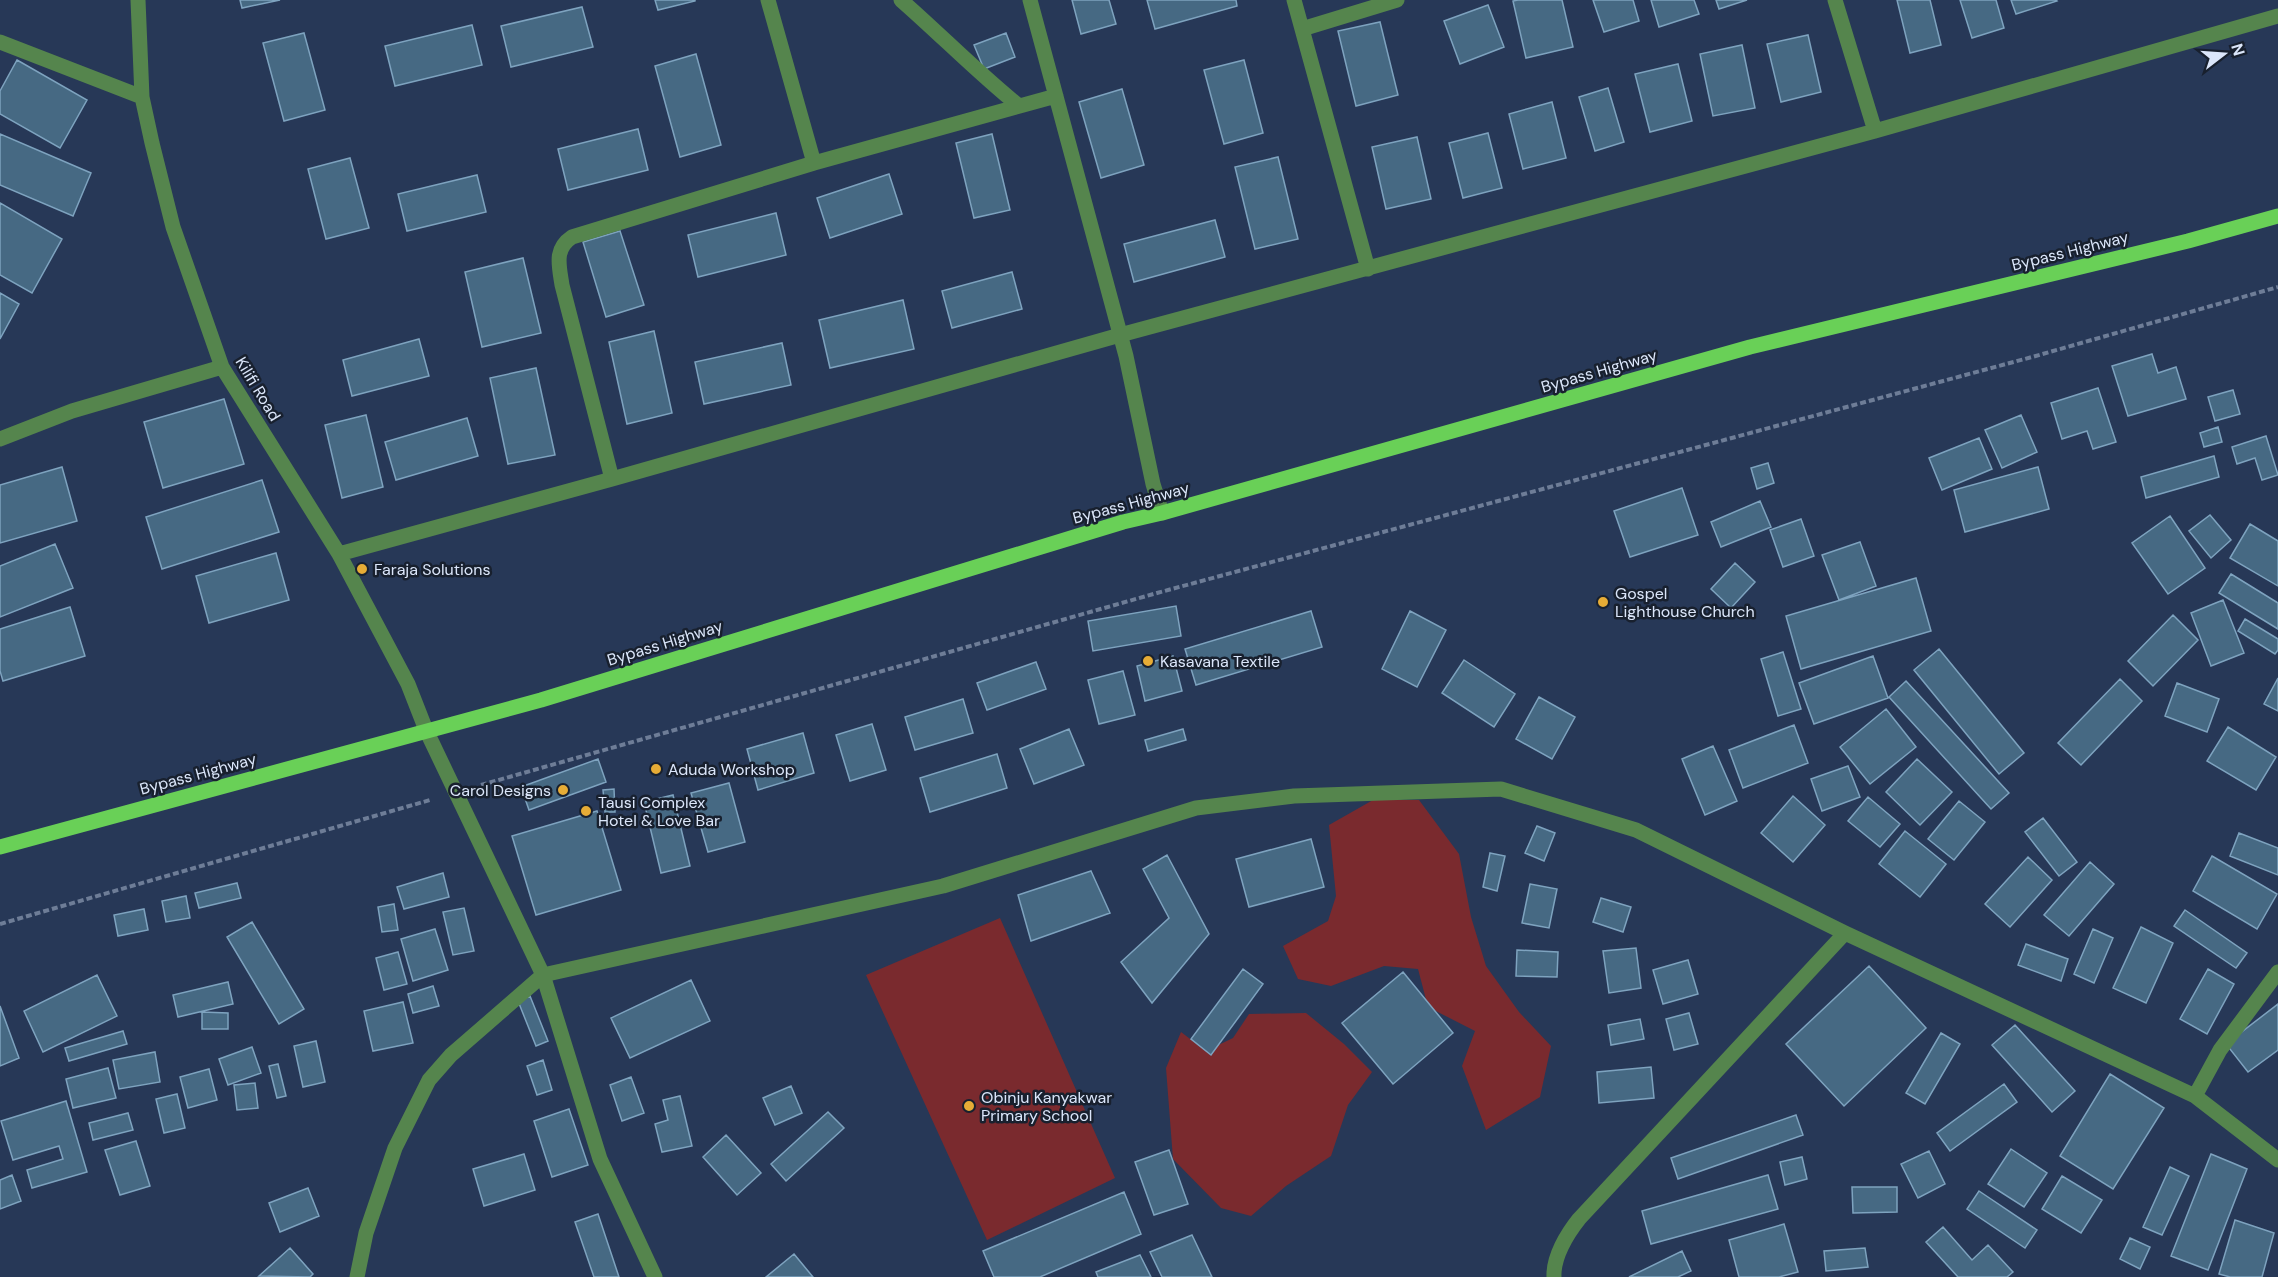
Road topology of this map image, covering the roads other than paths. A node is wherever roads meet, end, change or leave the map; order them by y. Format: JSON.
{"nodes":[{"id":1,"x":138,"y":0,"type":"edge"},
{"id":2,"x":768,"y":0,"type":"edge"},
{"id":3,"x":901,"y":0,"type":"edge"},
{"id":4,"x":1030,"y":0,"type":"edge"},
{"id":5,"x":1294,"y":0,"type":"edge"},
{"id":6,"x":1397,"y":0,"type":"edge"},
{"id":7,"x":1835,"y":0,"type":"edge"},
{"id":8,"x":2278,"y":16,"type":"edge"},
{"id":9,"x":1302,"y":29,"type":"junction"},
{"id":10,"x":0,"y":42,"type":"edge"},
{"id":11,"x":1056,"y":96,"type":"junction"},
{"id":12,"x":142,"y":97,"type":"junction"},
{"id":13,"x":1019,"y":106,"type":"junction"},
{"id":14,"x":1875,"y":131,"type":"junction"},
{"id":15,"x":814,"y":163,"type":"junction"},
{"id":16,"x":2278,"y":216,"type":"edge"},
{"id":17,"x":1368,"y":269,"type":"junction"},
{"id":18,"x":1120,"y":335,"type":"junction"},
{"id":19,"x":222,"y":367,"type":"junction"},
{"id":20,"x":0,"y":439,"type":"edge"},
{"id":21,"x":612,"y":479,"type":"junction"},
{"id":22,"x":1162,"y":513,"type":"junction"},
{"id":23,"x":339,"y":554,"type":"junction"},
{"id":24,"x":426,"y":730,"type":"junction"},
{"id":25,"x":0,"y":847,"type":"edge"},
{"id":26,"x":1845,"y":933,"type":"junction"},
{"id":27,"x":2278,"y":972,"type":"edge"},
{"id":28,"x":543,"y":975,"type":"junction"},
{"id":29,"x":2195,"y":1096,"type":"junction"},
{"id":30,"x":2278,"y":1160,"type":"edge"},
{"id":31,"x":357,"y":1277,"type":"edge"},
{"id":32,"x":655,"y":1277,"type":"edge"},
{"id":33,"x":1554,"y":1277,"type":"edge"}],
"edges":[{"from":1,"to":12,"type":"street","name":"Kilifi Road"},
{"from":2,"to":15,"type":"street"},
{"from":3,"to":13,"type":"street"},
{"from":4,"to":11,"type":"street"},
{"from":5,"to":9,"type":"street"},
{"from":6,"to":9,"type":"street"},
{"from":7,"to":14,"type":"street"},
{"from":8,"to":14,"type":"street"},
{"from":9,"to":17,"type":"street"},
{"from":10,"to":12,"type":"street"},
{"from":11,"to":13,"type":"street"},
{"from":11,"to":18,"type":"street"},
{"from":12,"to":19,"type":"street","name":"Kilifi Road"},
{"from":13,"to":15,"type":"street"},
{"from":14,"to":17,"type":"street"},
{"from":15,"to":21,"type":"street"},
{"from":16,"to":22,"type":"main road","name":"Bypass Highway"},
{"from":17,"to":18,"type":"street"},
{"from":18,"to":21,"type":"street"},
{"from":18,"to":22,"type":"street"},
{"from":19,"to":20,"type":"street"},
{"from":19,"to":23,"type":"street","name":"Kilifi Road"},
{"from":21,"to":23,"type":"street"},
{"from":22,"to":24,"type":"main road","name":"Bypass Highway"},
{"from":23,"to":24,"type":"street","name":"Kilifi Road"},
{"from":24,"to":25,"type":"main road","name":"Bypass Highway"},
{"from":24,"to":28,"type":"street","name":"Kilifi Road"},
{"from":26,"to":28,"type":"street"},
{"from":26,"to":29,"type":"street"},
{"from":26,"to":33,"type":"street"},
{"from":27,"to":29,"type":"street"},
{"from":28,"to":31,"type":"street"},
{"from":28,"to":32,"type":"street","name":"Kilifi Road"},
{"from":29,"to":30,"type":"street"}]}
